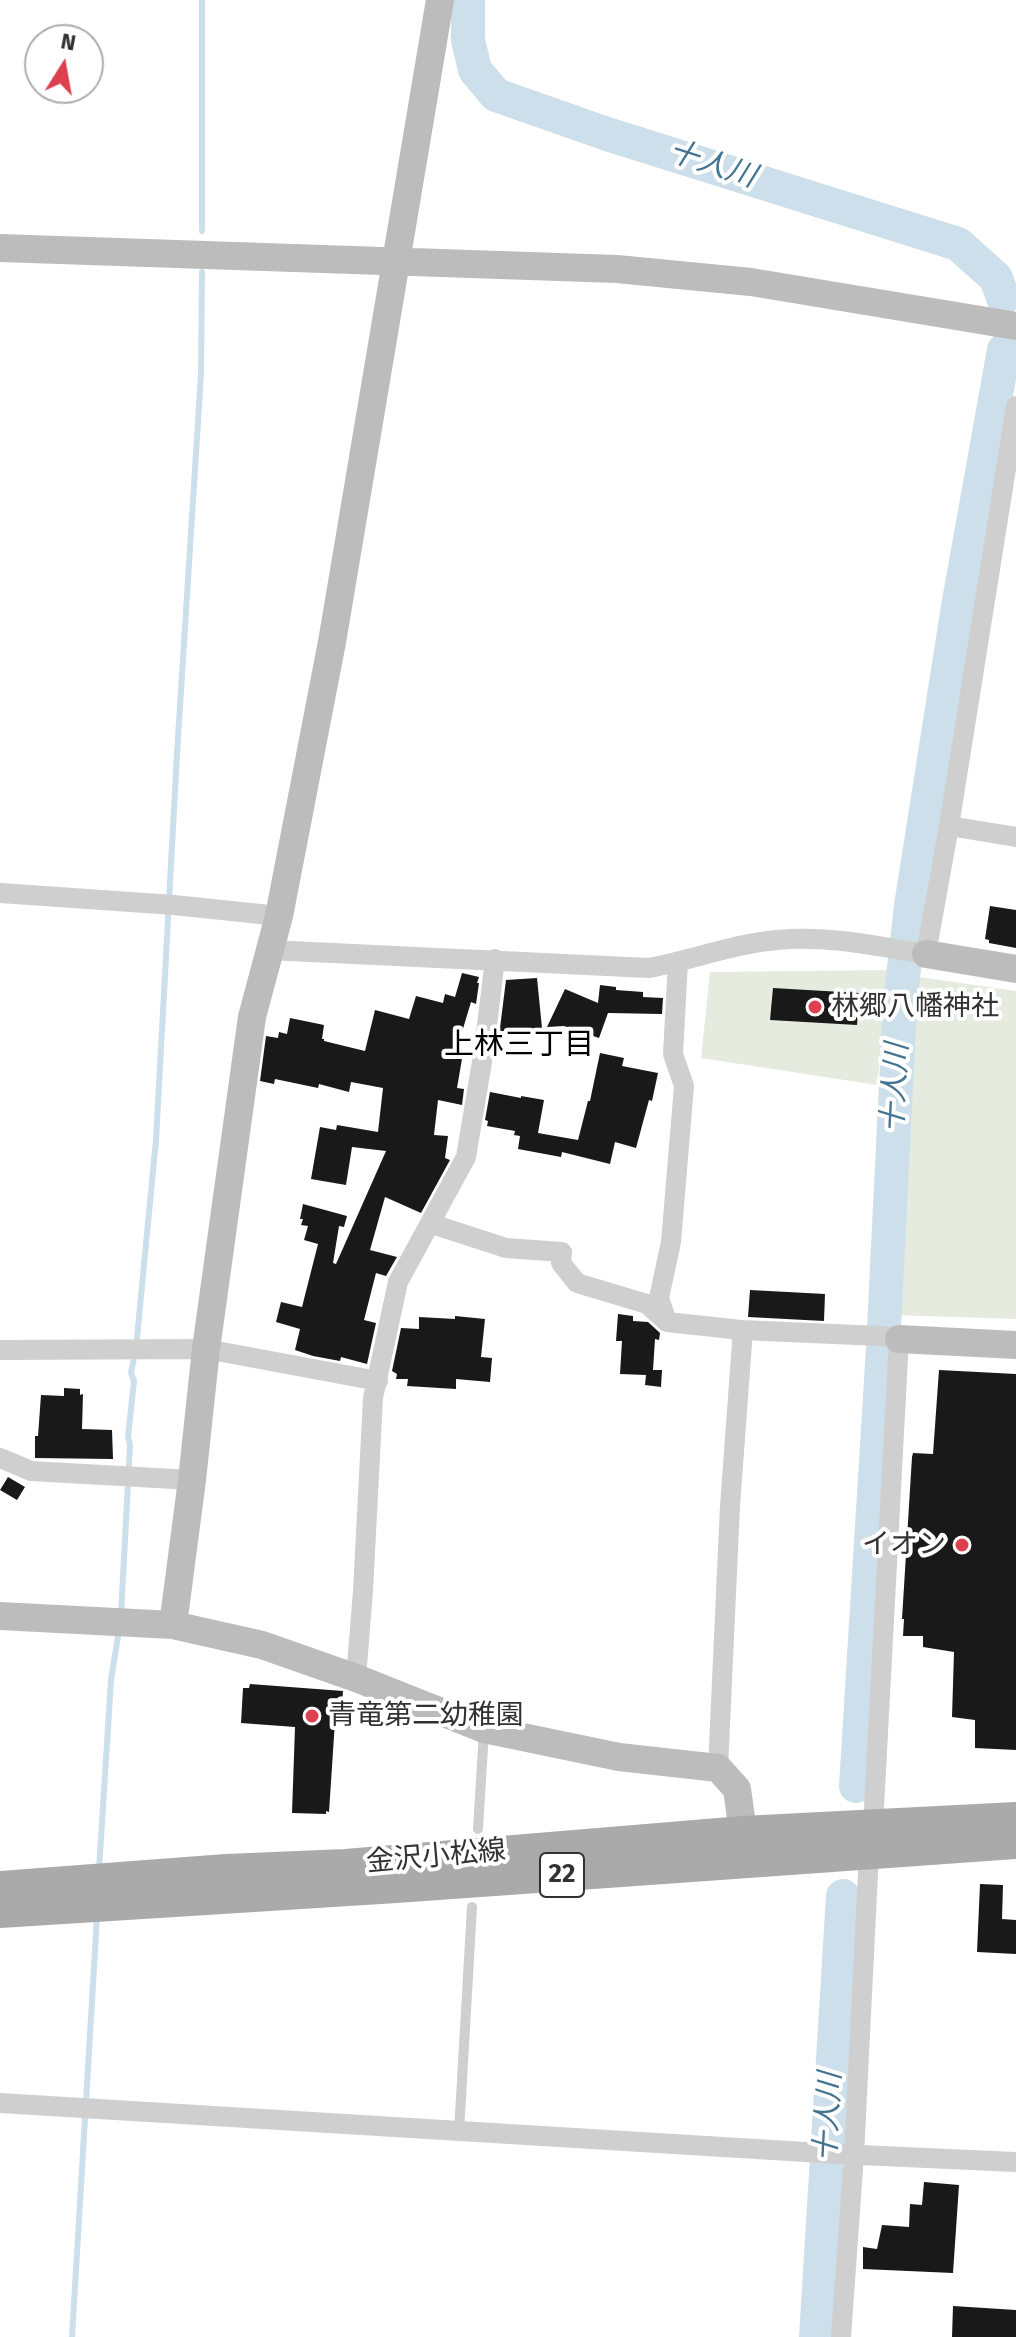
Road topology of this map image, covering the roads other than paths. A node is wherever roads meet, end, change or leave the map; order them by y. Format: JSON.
{"nodes":[{"id":1,"x":440,"y":0,"type":"edge"},
{"id":2,"x":0,"y":248,"type":"edge"},
{"id":3,"x":395,"y":261,"type":"junction"},
{"id":4,"x":1016,"y":326,"type":"edge"},
{"id":5,"x":1016,"y":406,"type":"edge"},
{"id":6,"x":1010,"y":474,"type":"edge"},
{"id":7,"x":949,"y":826,"type":"junction"},
{"id":8,"x":1016,"y":837,"type":"edge"},
{"id":9,"x":0,"y":893,"type":"edge"},
{"id":10,"x":279,"y":916,"type":"junction"},
{"id":11,"x":269,"y":950,"type":"junction"},
{"id":12,"x":909,"y":951,"type":"junction"},
{"id":13,"x":495,"y":959,"type":"junction"},
{"id":14,"x":678,"y":962,"type":"junction"},
{"id":15,"x":1016,"y":969,"type":"edge"},
{"id":16,"x":432,"y":1224,"type":"junction"},
{"id":17,"x":667,"y":1322,"type":"junction"},
{"id":18,"x":741,"y":1330,"type":"junction"},
{"id":19,"x":884,"y":1337,"type":"junction"},
{"id":20,"x":1016,"y":1345,"type":"edge"},
{"id":21,"x":206,"y":1349,"type":"junction"},
{"id":22,"x":0,"y":1350,"type":"edge"},
{"id":23,"x":378,"y":1381,"type":"junction"},
{"id":24,"x":0,"y":1458,"type":"edge"},
{"id":25,"x":192,"y":1480,"type":"junction"},
{"id":26,"x":0,"y":1616,"type":"edge"},
{"id":27,"x":173,"y":1625,"type":"junction"},
{"id":28,"x":356,"y":1678,"type":"junction"},
{"id":29,"x":484,"y":1729,"type":"junction"},
{"id":30,"x":718,"y":1768,"type":"junction"},
{"id":31,"x":1016,"y":1818,"type":"edge"},
{"id":32,"x":478,"y":1829,"type":"dead end"},
{"id":33,"x":743,"y":1832,"type":"junction"},
{"id":34,"x":871,"y":1840,"type":"junction"},
{"id":35,"x":1016,"y":1843,"type":"edge"},
{"id":36,"x":0,"y":1887,"type":"edge"},
{"id":37,"x":96,"y":1893,"type":"junction"},
{"id":38,"x":472,"y":1907,"type":"dead end"},
{"id":39,"x":0,"y":1912,"type":"edge"},
{"id":40,"x":0,"y":2103,"type":"edge"},
{"id":41,"x":459,"y":2132,"type":"junction"},
{"id":42,"x":846,"y":2155,"type":"junction"},
{"id":43,"x":1016,"y":2162,"type":"edge"},
{"id":44,"x":841,"y":2337,"type":"edge"}],
"edges":[{"from":1,"to":3,"type":"street"},
{"from":2,"to":3,"type":"street"},
{"from":3,"to":4,"type":"street"},
{"from":3,"to":10,"type":"street"},
{"from":5,"to":6,"type":"street"},
{"from":6,"to":7,"type":"street"},
{"from":7,"to":8,"type":"street"},
{"from":7,"to":12,"type":"street"},
{"from":9,"to":10,"type":"street"},
{"from":10,"to":11,"type":"street"},
{"from":11,"to":13,"type":"street"},
{"from":11,"to":21,"type":"street"},
{"from":12,"to":14,"type":"street"},
{"from":12,"to":15,"type":"street"},
{"from":13,"to":14,"type":"street"},
{"from":13,"to":16,"type":"street"},
{"from":14,"to":17,"type":"street"},
{"from":16,"to":17,"type":"street"},
{"from":16,"to":23,"type":"street"},
{"from":17,"to":18,"type":"street"},
{"from":18,"to":19,"type":"street"},
{"from":18,"to":30,"type":"street"},
{"from":19,"to":20,"type":"street"},
{"from":19,"to":34,"type":"street"},
{"from":21,"to":22,"type":"street"},
{"from":21,"to":23,"type":"street"},
{"from":21,"to":25,"type":"street"},
{"from":23,"to":28,"type":"street"},
{"from":24,"to":25,"type":"street"},
{"from":25,"to":27,"type":"street"},
{"from":26,"to":27,"type":"street"},
{"from":27,"to":28,"type":"street"},
{"from":28,"to":29,"type":"street"},
{"from":29,"to":30,"type":"street"},
{"from":29,"to":32,"type":"lane"},
{"from":30,"to":33,"type":"street"},
{"from":31,"to":34,"type":"main road","name":"金沢小松線","number":"22"},
{"from":33,"to":34,"type":"main road","name":"金沢小松線","number":"22"},
{"from":33,"to":37,"type":"main road","name":"金沢小松線","number":"22"},
{"from":34,"to":35,"type":"main road","name":"金沢小松線","number":"22"},
{"from":34,"to":37,"type":"main road","name":"金沢小松線","number":"22"},
{"from":34,"to":42,"type":"street"},
{"from":36,"to":37,"type":"main road","name":"金沢小松線","number":"22"},
{"from":37,"to":39,"type":"main road","name":"金沢小松線","number":"22"},
{"from":38,"to":41,"type":"lane"},
{"from":40,"to":41,"type":"street"},
{"from":41,"to":42,"type":"street"},
{"from":42,"to":43,"type":"street"},
{"from":42,"to":44,"type":"street"}]}
